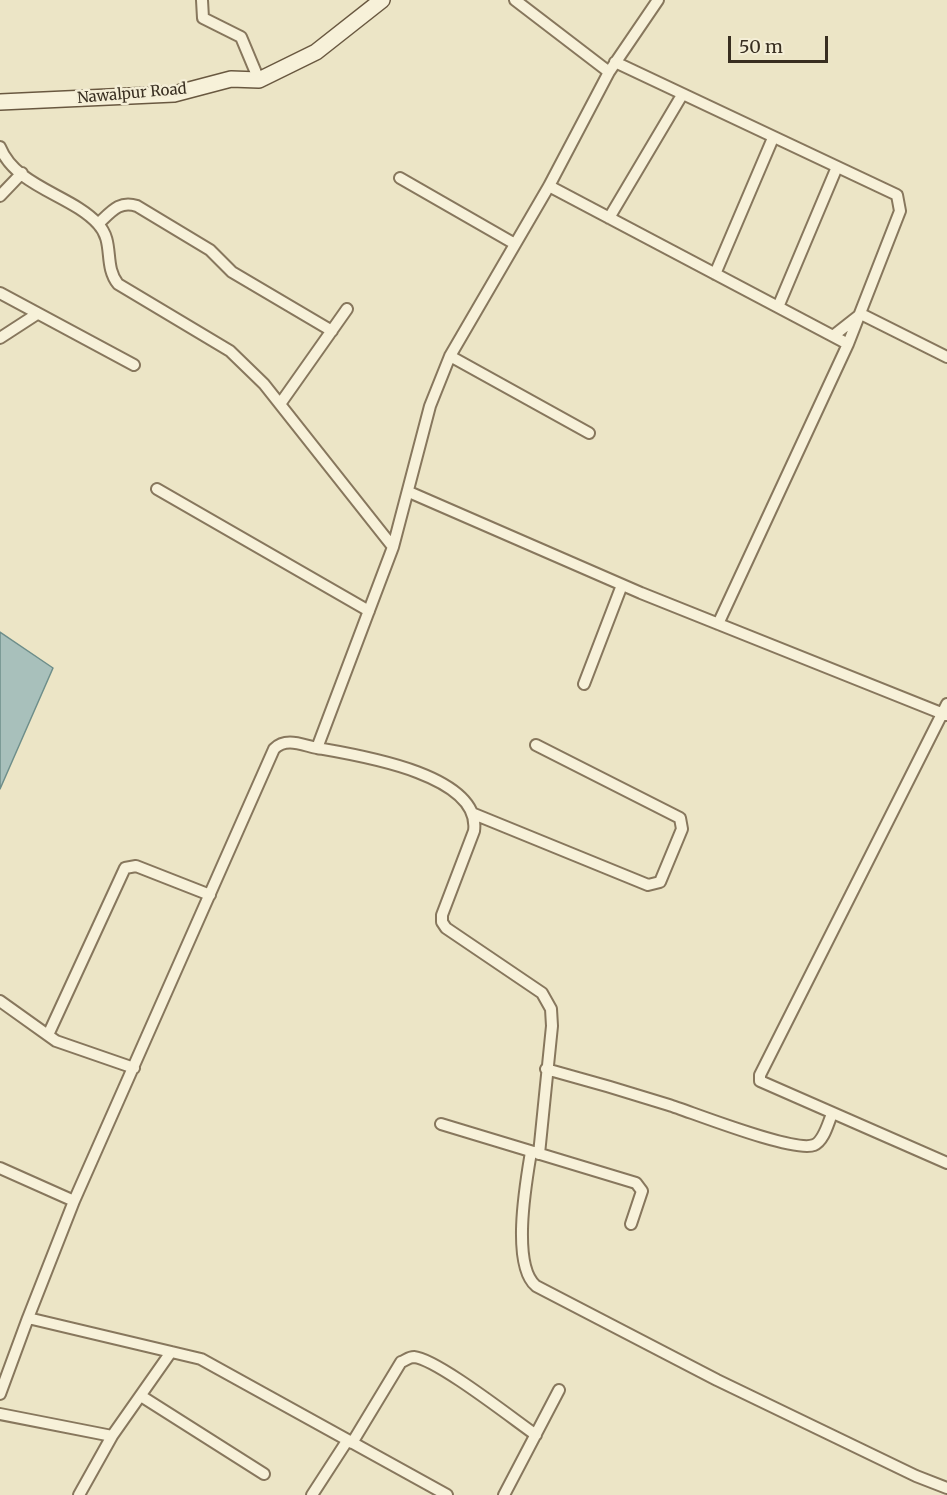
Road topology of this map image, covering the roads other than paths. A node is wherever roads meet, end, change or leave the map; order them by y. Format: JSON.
{"nodes":[{"id":1,"x":201,"y":0,"type":"edge"},
{"id":2,"x":382,"y":0,"type":"edge"},
{"id":3,"x":514,"y":0,"type":"edge"},
{"id":4,"x":658,"y":0,"type":"edge"},
{"id":5,"x":615,"y":62,"type":"junction"},
{"id":6,"x":609,"y":72,"type":"junction"},
{"id":7,"x":259,"y":80,"type":"junction"},
{"id":8,"x":682,"y":95,"type":"junction"},
{"id":9,"x":0,"y":102,"type":"edge"},
{"id":10,"x":773,"y":138,"type":"junction"},
{"id":11,"x":0,"y":147,"type":"edge"},
{"id":12,"x":837,"y":167,"type":"junction"},
{"id":13,"x":22,"y":172,"type":"junction"},
{"id":14,"x":400,"y":178,"type":"dead end"},
{"id":15,"x":549,"y":186,"type":"junction"},
{"id":16,"x":0,"y":196,"type":"edge"},
{"id":17,"x":609,"y":218,"type":"junction"},
{"id":18,"x":98,"y":224,"type":"junction"},
{"id":19,"x":515,"y":244,"type":"junction"},
{"id":20,"x":716,"y":274,"type":"junction"},
{"id":21,"x":0,"y":293,"type":"edge"},
{"id":22,"x":778,"y":307,"type":"junction"},
{"id":23,"x":347,"y":309,"type":"dead end"},
{"id":24,"x":37,"y":314,"type":"junction"},
{"id":25,"x":861,"y":314,"type":"junction"},
{"id":26,"x":332,"y":331,"type":"junction"},
{"id":27,"x":833,"y":336,"type":"junction"},
{"id":28,"x":0,"y":338,"type":"edge"},
{"id":29,"x":848,"y":344,"type":"junction"},
{"id":30,"x":450,"y":356,"type":"junction"},
{"id":31,"x":947,"y":357,"type":"edge"},
{"id":32,"x":134,"y":365,"type":"dead end"},
{"id":33,"x":280,"y":404,"type":"junction"},
{"id":34,"x":589,"y":433,"type":"dead end"},
{"id":35,"x":157,"y":489,"type":"dead end"},
{"id":36,"x":409,"y":492,"type":"junction"},
{"id":37,"x":393,"y":547,"type":"junction"},
{"id":38,"x":622,"y":585,"type":"junction"},
{"id":39,"x":369,"y":611,"type":"junction"},
{"id":40,"x":718,"y":624,"type":"junction"},
{"id":41,"x":584,"y":684,"type":"dead end"},
{"id":42,"x":945,"y":711,"type":"edge"},
{"id":43,"x":536,"y":745,"type":"dead end"},
{"id":44,"x":317,"y":748,"type":"junction"},
{"id":45,"x":474,"y":814,"type":"junction"},
{"id":46,"x":210,"y":895,"type":"junction"},
{"id":47,"x":0,"y":1000,"type":"edge"},
{"id":48,"x":48,"y":1035,"type":"junction"},
{"id":49,"x":134,"y":1068,"type":"junction"},
{"id":50,"x":546,"y":1069,"type":"junction"},
{"id":51,"x":832,"y":1114,"type":"junction"},
{"id":52,"x":441,"y":1124,"type":"dead end"},
{"id":53,"x":535,"y":1153,"type":"junction"},
{"id":54,"x":947,"y":1163,"type":"edge"},
{"id":55,"x":0,"y":1168,"type":"edge"},
{"id":56,"x":74,"y":1201,"type":"junction"},
{"id":57,"x":631,"y":1224,"type":"dead end"},
{"id":58,"x":28,"y":1318,"type":"junction"},
{"id":59,"x":171,"y":1352,"type":"junction"},
{"id":60,"x":559,"y":1390,"type":"dead end"},
{"id":61,"x":0,"y":1394,"type":"edge"},
{"id":62,"x":141,"y":1396,"type":"junction"},
{"id":63,"x":0,"y":1414,"type":"edge"},
{"id":64,"x":536,"y":1435,"type":"junction"},
{"id":65,"x":112,"y":1436,"type":"junction"},
{"id":66,"x":350,"y":1442,"type":"junction"},
{"id":67,"x":264,"y":1474,"type":"dead end"},
{"id":68,"x":947,"y":1488,"type":"edge"},
{"id":69,"x":79,"y":1495,"type":"edge"},
{"id":70,"x":312,"y":1495,"type":"edge"},
{"id":71,"x":447,"y":1495,"type":"edge"},
{"id":72,"x":504,"y":1495,"type":"edge"}],
"edges":[{"from":1,"to":7,"type":"street"},
{"from":2,"to":7,"type":"street","name":"Nawalpur Road"},
{"from":3,"to":6,"type":"street"},
{"from":4,"to":5,"type":"street"},
{"from":5,"to":6,"type":"street"},
{"from":5,"to":8,"type":"street"},
{"from":6,"to":15,"type":"street"},
{"from":7,"to":9,"type":"street","name":"Nawalpur Road"},
{"from":8,"to":10,"type":"street"},
{"from":8,"to":17,"type":"street"},
{"from":10,"to":12,"type":"street"},
{"from":10,"to":20,"type":"street"},
{"from":11,"to":13,"type":"street"},
{"from":12,"to":22,"type":"street"},
{"from":12,"to":25,"type":"street"},
{"from":13,"to":16,"type":"street"},
{"from":13,"to":18,"type":"street"},
{"from":14,"to":19,"type":"street"},
{"from":15,"to":17,"type":"street"},
{"from":15,"to":19,"type":"street"},
{"from":17,"to":20,"type":"street"},
{"from":18,"to":26,"type":"street"},
{"from":18,"to":33,"type":"street"},
{"from":19,"to":30,"type":"street"},
{"from":20,"to":22,"type":"street"},
{"from":21,"to":24,"type":"street"},
{"from":22,"to":27,"type":"street"},
{"from":23,"to":26,"type":"street"},
{"from":24,"to":28,"type":"street"},
{"from":24,"to":32,"type":"street"},
{"from":25,"to":27,"type":"street"},
{"from":25,"to":29,"type":"street"},
{"from":25,"to":31,"type":"street"},
{"from":26,"to":33,"type":"street"},
{"from":27,"to":29,"type":"street"},
{"from":29,"to":40,"type":"street"},
{"from":30,"to":34,"type":"street"},
{"from":30,"to":36,"type":"street"},
{"from":33,"to":37,"type":"street"},
{"from":35,"to":39,"type":"street"},
{"from":36,"to":37,"type":"street"},
{"from":36,"to":38,"type":"street"},
{"from":37,"to":39,"type":"street"},
{"from":38,"to":40,"type":"street"},
{"from":38,"to":41,"type":"street"},
{"from":39,"to":44,"type":"street"},
{"from":40,"to":42,"type":"street"},
{"from":42,"to":51,"type":"street"},
{"from":43,"to":45,"type":"street"},
{"from":44,"to":45,"type":"street"},
{"from":44,"to":46,"type":"street"},
{"from":45,"to":50,"type":"street"},
{"from":46,"to":48,"type":"street"},
{"from":46,"to":49,"type":"street"},
{"from":47,"to":48,"type":"street"},
{"from":48,"to":49,"type":"street"},
{"from":49,"to":56,"type":"street"},
{"from":50,"to":51,"type":"street"},
{"from":50,"to":53,"type":"street"},
{"from":51,"to":54,"type":"street"},
{"from":52,"to":53,"type":"street"},
{"from":53,"to":57,"type":"street"},
{"from":53,"to":68,"type":"street"},
{"from":55,"to":56,"type":"street"},
{"from":56,"to":58,"type":"street"},
{"from":58,"to":59,"type":"street"},
{"from":58,"to":61,"type":"street"},
{"from":59,"to":62,"type":"street"},
{"from":59,"to":66,"type":"street"},
{"from":60,"to":64,"type":"street"},
{"from":62,"to":65,"type":"street"},
{"from":62,"to":67,"type":"street"},
{"from":63,"to":65,"type":"street"},
{"from":64,"to":66,"type":"street"},
{"from":64,"to":72,"type":"street"},
{"from":65,"to":69,"type":"street"},
{"from":66,"to":70,"type":"street"},
{"from":66,"to":71,"type":"street"}]}
